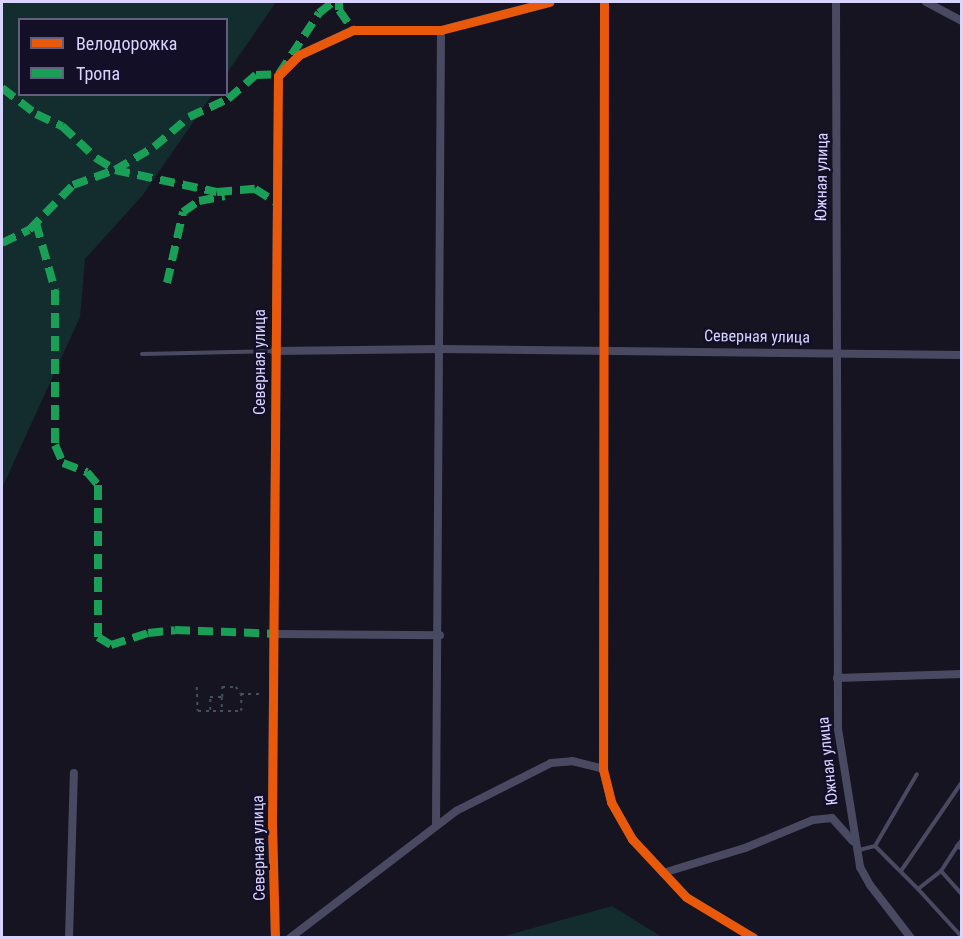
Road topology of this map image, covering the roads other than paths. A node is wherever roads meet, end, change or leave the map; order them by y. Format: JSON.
{"nodes":[{"id":1,"x":549,"y":2,"type":"edge"},
{"id":2,"x":604,"y":2,"type":"edge"},
{"id":3,"x":836,"y":2,"type":"edge"},
{"id":4,"x":926,"y":2,"type":"edge"},
{"id":5,"x":962,"y":21,"type":"edge"},
{"id":6,"x":441,"y":30,"type":"junction"},
{"id":7,"x":441,"y":349,"type":"junction"},
{"id":8,"x":274,"y":351,"type":"junction"},
{"id":9,"x":604,"y":351,"type":"junction"},
{"id":10,"x":838,"y":353,"type":"junction"},
{"id":11,"x":142,"y":354,"type":"dead end"},
{"id":12,"x":962,"y":355,"type":"edge"},
{"id":13,"x":277,"y":634,"type":"junction"},
{"id":14,"x":440,"y":635,"type":"junction"},
{"id":15,"x":962,"y":674,"type":"edge"},
{"id":16,"x":837,"y":678,"type":"junction"},
{"id":17,"x":603,"y":769,"type":"junction"},
{"id":18,"x":74,"y":773,"type":"dead end"},
{"id":19,"x":917,"y":774,"type":"dead end"},
{"id":20,"x":962,"y":782,"type":"edge"},
{"id":21,"x":436,"y":824,"type":"junction"},
{"id":22,"x":962,"y":840,"type":"edge"},
{"id":23,"x":853,"y":841,"type":"junction"},
{"id":24,"x":875,"y":846,"type":"junction"},
{"id":25,"x":959,"y":847,"type":"edge"},
{"id":26,"x":855,"y":851,"type":"junction"},
{"id":27,"x":901,"y":871,"type":"junction"},
{"id":28,"x":941,"y":871,"type":"junction"},
{"id":29,"x":663,"y":873,"type":"junction"},
{"id":30,"x":918,"y":889,"type":"junction"},
{"id":31,"x":962,"y":894,"type":"edge"},
{"id":32,"x":962,"y":937,"type":"edge"},
{"id":33,"x":69,"y":938,"type":"edge"},
{"id":34,"x":275,"y":938,"type":"edge"},
{"id":35,"x":290,"y":938,"type":"edge"},
{"id":36,"x":754,"y":938,"type":"edge"},
{"id":37,"x":911,"y":938,"type":"edge"}],
"edges":[{"from":1,"to":6,"type":"street","name":"Северная улица"},
{"from":2,"to":9,"type":"street"},
{"from":3,"to":10,"type":"street","name":"Южная улица"},
{"from":4,"to":5,"type":"street"},
{"from":6,"to":7,"type":"street"},
{"from":6,"to":8,"type":"street","name":"Северная улица"},
{"from":7,"to":8,"type":"street","name":"Северная улица"},
{"from":7,"to":9,"type":"street","name":"Северная улица"},
{"from":7,"to":14,"type":"street"},
{"from":8,"to":11,"type":"lane"},
{"from":8,"to":13,"type":"street","name":"Северная улица"},
{"from":9,"to":10,"type":"street","name":"Северная улица"},
{"from":9,"to":17,"type":"street"},
{"from":10,"to":12,"type":"street"},
{"from":10,"to":16,"type":"street","name":"Южная улица"},
{"from":13,"to":14,"type":"street"},
{"from":13,"to":34,"type":"street","name":"Северная улица"},
{"from":14,"to":21,"type":"street"},
{"from":15,"to":16,"type":"street"},
{"from":16,"to":23,"type":"street","name":"Южная улица"},
{"from":17,"to":21,"type":"street"},
{"from":17,"to":29,"type":"street"},
{"from":18,"to":33,"type":"street"},
{"from":19,"to":24,"type":"lane"},
{"from":20,"to":27,"type":"lane"},
{"from":21,"to":35,"type":"street"},
{"from":22,"to":25,"type":"lane"},
{"from":23,"to":26,"type":"street","name":"Южная улица"},
{"from":23,"to":29,"type":"street"},
{"from":24,"to":26,"type":"lane"},
{"from":24,"to":27,"type":"lane"},
{"from":25,"to":28,"type":"lane"},
{"from":26,"to":37,"type":"street","name":"Южная улица"},
{"from":27,"to":30,"type":"lane"},
{"from":28,"to":30,"type":"lane"},
{"from":28,"to":31,"type":"lane"},
{"from":29,"to":36,"type":"street"},
{"from":30,"to":32,"type":"lane"}]}
